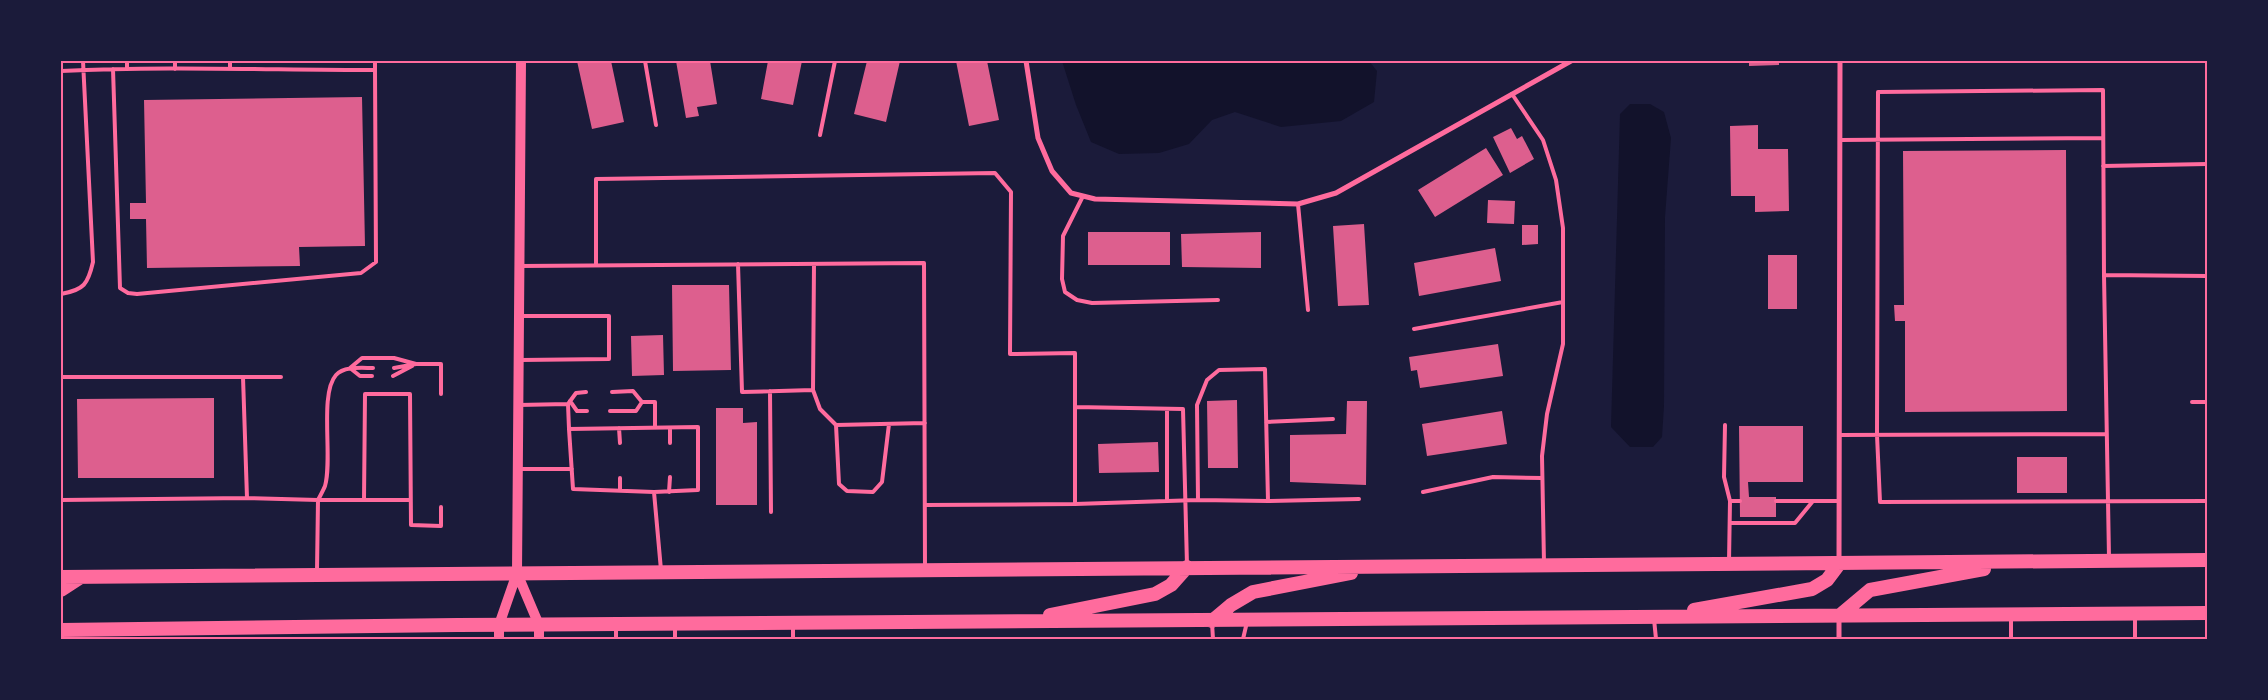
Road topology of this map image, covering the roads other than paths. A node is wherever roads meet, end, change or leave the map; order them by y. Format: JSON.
{"nodes":[{"id":1,"x":83,"y":61,"type":"edge"},
{"id":2,"x":127,"y":61,"type":"edge"},
{"id":3,"x":175,"y":61,"type":"edge"},
{"id":4,"x":230,"y":61,"type":"edge"},
{"id":5,"x":375,"y":61,"type":"edge"},
{"id":6,"x":521,"y":61,"type":"edge"},
{"id":7,"x":644,"y":61,"type":"edge"},
{"id":8,"x":835,"y":61,"type":"edge"},
{"id":9,"x":1026,"y":61,"type":"edge"},
{"id":10,"x":1571,"y":61,"type":"edge"},
{"id":11,"x":1840,"y":61,"type":"edge"},
{"id":12,"x":113,"y":69,"type":"junction"},
{"id":13,"x":127,"y":69,"type":"junction"},
{"id":14,"x":175,"y":69,"type":"junction"},
{"id":15,"x":230,"y":69,"type":"junction"},
{"id":16,"x":61,"y":70,"type":"edge"},
{"id":17,"x":84,"y":70,"type":"junction"},
{"id":18,"x":375,"y":70,"type":"junction"},
{"id":19,"x":1512,"y":94,"type":"junction"},
{"id":20,"x":656,"y":125,"type":"dead end"},
{"id":21,"x":820,"y":135,"type":"dead end"},
{"id":22,"x":2103,"y":138,"type":"junction"},
{"id":23,"x":1878,"y":139,"type":"junction"},
{"id":24,"x":1840,"y":140,"type":"junction"},
{"id":25,"x":2207,"y":164,"type":"edge"},
{"id":26,"x":2103,"y":166,"type":"junction"},
{"id":27,"x":1083,"y":196,"type":"junction"},
{"id":28,"x":1298,"y":204,"type":"junction"},
{"id":29,"x":738,"y":264,"type":"junction"},
{"id":30,"x":814,"y":264,"type":"junction"},
{"id":31,"x":596,"y":265,"type":"junction"},
{"id":32,"x":519,"y":266,"type":"junction"},
{"id":33,"x":2104,"y":275,"type":"junction"},
{"id":34,"x":2207,"y":276,"type":"edge"},
{"id":35,"x":61,"y":294,"type":"edge"},
{"id":36,"x":1218,"y":300,"type":"dead end"},
{"id":37,"x":1563,"y":302,"type":"junction"},
{"id":38,"x":1308,"y":310,"type":"dead end"},
{"id":39,"x":519,"y":316,"type":"junction"},
{"id":40,"x":1414,"y":329,"type":"dead end"},
{"id":41,"x":519,"y":360,"type":"junction"},
{"id":42,"x":416,"y":364,"type":"junction"},
{"id":43,"x":350,"y":368,"type":"junction"},
{"id":44,"x":373,"y":368,"type":"dead end"},
{"id":45,"x":394,"y":368,"type":"dead end"},
{"id":46,"x":372,"y":376,"type":"dead end"},
{"id":47,"x":393,"y":376,"type":"dead end"},
{"id":48,"x":243,"y":377,"type":"junction"},
{"id":49,"x":281,"y":377,"type":"dead end"},
{"id":50,"x":61,"y":378,"type":"edge"},
{"id":51,"x":813,"y":390,"type":"junction"},
{"id":52,"x":770,"y":391,"type":"junction"},
{"id":53,"x":586,"y":392,"type":"dead end"},
{"id":54,"x":612,"y":392,"type":"dead end"},
{"id":55,"x":441,"y":394,"type":"dead end"},
{"id":56,"x":642,"y":402,"type":"junction"},
{"id":57,"x":2192,"y":402,"type":"dead end"},
{"id":58,"x":2207,"y":402,"type":"edge"},
{"id":59,"x":569,"y":403,"type":"junction"},
{"id":60,"x":518,"y":405,"type":"junction"},
{"id":61,"x":1076,"y":407,"type":"junction"},
{"id":62,"x":1167,"y":409,"type":"junction"},
{"id":63,"x":588,"y":411,"type":"dead end"},
{"id":64,"x":610,"y":411,"type":"dead end"},
{"id":65,"x":1333,"y":419,"type":"dead end"},
{"id":66,"x":1266,"y":422,"type":"junction"},
{"id":67,"x":889,"y":424,"type":"junction"},
{"id":68,"x":924,"y":424,"type":"junction"},
{"id":69,"x":836,"y":425,"type":"junction"},
{"id":70,"x":1725,"y":425,"type":"dead end"},
{"id":71,"x":619,"y":428,"type":"junction"},
{"id":72,"x":655,"y":428,"type":"junction"},
{"id":73,"x":670,"y":428,"type":"junction"},
{"id":74,"x":569,"y":429,"type":"junction"},
{"id":75,"x":2107,"y":434,"type":"junction"},
{"id":76,"x":1840,"y":435,"type":"junction"},
{"id":77,"x":1877,"y":435,"type":"junction"},
{"id":78,"x":620,"y":443,"type":"dead end"},
{"id":79,"x":670,"y":443,"type":"dead end"},
{"id":80,"x":518,"y":469,"type":"junction"},
{"id":81,"x":572,"y":469,"type":"junction"},
{"id":82,"x":670,"y":477,"type":"dead end"},
{"id":83,"x":620,"y":478,"type":"dead end"},
{"id":84,"x":1542,"y":478,"type":"junction"},
{"id":85,"x":620,"y":491,"type":"junction"},
{"id":86,"x":654,"y":492,"type":"junction"},
{"id":87,"x":669,"y":492,"type":"junction"},
{"id":88,"x":1423,"y":492,"type":"dead end"},
{"id":89,"x":247,"y":498,"type":"junction"},
{"id":90,"x":1359,"y":499,"type":"dead end"},
{"id":91,"x":61,"y":500,"type":"edge"},
{"id":92,"x":318,"y":500,"type":"junction"},
{"id":93,"x":364,"y":500,"type":"junction"},
{"id":94,"x":410,"y":500,"type":"junction"},
{"id":95,"x":1167,"y":500,"type":"junction"},
{"id":96,"x":1198,"y":500,"type":"junction"},
{"id":97,"x":1740,"y":500,"type":"dead end"},
{"id":98,"x":1776,"y":500,"type":"dead end"},
{"id":99,"x":1813,"y":500,"type":"junction"},
{"id":100,"x":1840,"y":500,"type":"junction"},
{"id":101,"x":1185,"y":501,"type":"junction"},
{"id":102,"x":1268,"y":501,"type":"junction"},
{"id":103,"x":1730,"y":501,"type":"junction"},
{"id":104,"x":2107,"y":501,"type":"junction"},
{"id":105,"x":2207,"y":501,"type":"edge"},
{"id":106,"x":1075,"y":504,"type":"junction"},
{"id":107,"x":925,"y":506,"type":"junction"},
{"id":108,"x":441,"y":507,"type":"dead end"},
{"id":109,"x":771,"y":512,"type":"dead end"},
{"id":110,"x":1730,"y":523,"type":"junction"},
{"id":111,"x":2207,"y":560,"type":"edge"},
{"id":112,"x":2109,"y":561,"type":"junction"},
{"id":113,"x":2024,"y":562,"type":"junction"},
{"id":114,"x":1729,"y":564,"type":"junction"},
{"id":115,"x":1840,"y":564,"type":"junction"},
{"id":116,"x":1544,"y":565,"type":"junction"},
{"id":117,"x":1384,"y":566,"type":"junction"},
{"id":118,"x":1187,"y":567,"type":"junction"},
{"id":119,"x":925,"y":570,"type":"junction"},
{"id":120,"x":661,"y":572,"type":"junction"},
{"id":121,"x":517,"y":573,"type":"junction"},
{"id":122,"x":317,"y":575,"type":"junction"},
{"id":123,"x":61,"y":577,"type":"edge"},
{"id":124,"x":82,"y":577,"type":"junction"},
{"id":125,"x":61,"y":590,"type":"edge"},
{"id":126,"x":2207,"y":613,"type":"edge"},
{"id":127,"x":2135,"y":614,"type":"junction"},
{"id":128,"x":2012,"y":615,"type":"junction"},
{"id":129,"x":1840,"y":616,"type":"junction"},
{"id":130,"x":1654,"y":617,"type":"junction"},
{"id":131,"x":1248,"y":620,"type":"junction"},
{"id":132,"x":1212,"y":621,"type":"junction"},
{"id":133,"x":1018,"y":622,"type":"junction"},
{"id":134,"x":675,"y":624,"type":"junction"},
{"id":135,"x":793,"y":624,"type":"junction"},
{"id":136,"x":61,"y":630,"type":"edge"},
{"id":137,"x":499,"y":632,"type":"edge"},
{"id":138,"x":539,"y":632,"type":"edge"},
{"id":139,"x":616,"y":632,"type":"edge"},
{"id":140,"x":675,"y":639,"type":"edge"},
{"id":141,"x":793,"y":639,"type":"edge"},
{"id":142,"x":1213,"y":639,"type":"edge"},
{"id":143,"x":1243,"y":639,"type":"edge"},
{"id":144,"x":1656,"y":639,"type":"edge"},
{"id":145,"x":1840,"y":639,"type":"edge"},
{"id":146,"x":2011,"y":639,"type":"edge"},
{"id":147,"x":2135,"y":639,"type":"edge"}],
"edges":[{"from":1,"to":17,"type":"lane"},
{"from":2,"to":13,"type":"lane"},
{"from":3,"to":14,"type":"lane"},
{"from":4,"to":15,"type":"lane"},
{"from":5,"to":18,"type":"lane"},
{"from":6,"to":32,"type":"main road"},
{"from":7,"to":20,"type":"lane"},
{"from":8,"to":21,"type":"lane"},
{"from":9,"to":27,"type":"street"},
{"from":10,"to":19,"type":"street"},
{"from":11,"to":24,"type":"street"},
{"from":12,"to":13,"type":"lane"},
{"from":12,"to":17,"type":"lane"},
{"from":12,"to":18,"type":"lane"},
{"from":13,"to":14,"type":"lane"},
{"from":14,"to":15,"type":"lane"},
{"from":15,"to":18,"type":"lane"},
{"from":16,"to":17,"type":"lane"},
{"from":17,"to":35,"type":"lane"},
{"from":19,"to":28,"type":"street"},
{"from":19,"to":37,"type":"lane"},
{"from":22,"to":23,"type":"lane"},
{"from":22,"to":23,"type":"lane"},
{"from":22,"to":26,"type":"lane"},
{"from":23,"to":24,"type":"lane"},
{"from":23,"to":77,"type":"lane"},
{"from":24,"to":76,"type":"street"},
{"from":25,"to":26,"type":"lane"},
{"from":26,"to":33,"type":"lane"},
{"from":27,"to":28,"type":"street"},
{"from":27,"to":36,"type":"lane"},
{"from":28,"to":38,"type":"lane"},
{"from":29,"to":30,"type":"lane"},
{"from":29,"to":31,"type":"lane"},
{"from":29,"to":52,"type":"lane"},
{"from":30,"to":51,"type":"lane"},
{"from":30,"to":68,"type":"lane"},
{"from":31,"to":32,"type":"lane"},
{"from":31,"to":61,"type":"lane"},
{"from":32,"to":39,"type":"main road"},
{"from":33,"to":34,"type":"lane"},
{"from":33,"to":75,"type":"lane"},
{"from":37,"to":40,"type":"lane"},
{"from":37,"to":84,"type":"lane"},
{"from":39,"to":41,"type":"main road"},
{"from":39,"to":41,"type":"lane"},
{"from":41,"to":60,"type":"main road"},
{"from":42,"to":43,"type":"lane"},
{"from":42,"to":45,"type":"lane"},
{"from":42,"to":47,"type":"lane"},
{"from":42,"to":55,"type":"lane"},
{"from":43,"to":44,"type":"lane"},
{"from":43,"to":46,"type":"lane"},
{"from":43,"to":92,"type":"lane"},
{"from":48,"to":49,"type":"lane"},
{"from":48,"to":50,"type":"lane"},
{"from":48,"to":89,"type":"lane"},
{"from":51,"to":52,"type":"lane"},
{"from":51,"to":69,"type":"lane"},
{"from":52,"to":109,"type":"lane"},
{"from":53,"to":59,"type":"lane"},
{"from":54,"to":56,"type":"lane"},
{"from":56,"to":64,"type":"lane"},
{"from":56,"to":72,"type":"lane"},
{"from":57,"to":58,"type":"lane"},
{"from":59,"to":60,"type":"lane"},
{"from":59,"to":63,"type":"lane"},
{"from":59,"to":74,"type":"lane"},
{"from":60,"to":80,"type":"main road"},
{"from":61,"to":62,"type":"lane"},
{"from":61,"to":106,"type":"lane"},
{"from":62,"to":95,"type":"lane"},
{"from":62,"to":101,"type":"lane"},
{"from":65,"to":66,"type":"lane"},
{"from":66,"to":96,"type":"lane"},
{"from":66,"to":102,"type":"lane"},
{"from":67,"to":68,"type":"lane"},
{"from":67,"to":69,"type":"lane"},
{"from":67,"to":69,"type":"lane"},
{"from":68,"to":107,"type":"lane"},
{"from":70,"to":103,"type":"lane"},
{"from":71,"to":72,"type":"lane"},
{"from":71,"to":74,"type":"lane"},
{"from":71,"to":78,"type":"lane"},
{"from":72,"to":73,"type":"lane"},
{"from":73,"to":79,"type":"lane"},
{"from":73,"to":87,"type":"lane"},
{"from":74,"to":81,"type":"lane"},
{"from":75,"to":77,"type":"lane"},
{"from":75,"to":104,"type":"lane"},
{"from":76,"to":77,"type":"lane"},
{"from":76,"to":100,"type":"street"},
{"from":77,"to":104,"type":"lane"},
{"from":80,"to":81,"type":"lane"},
{"from":80,"to":121,"type":"main road"},
{"from":81,"to":85,"type":"lane"},
{"from":82,"to":87,"type":"lane"},
{"from":83,"to":85,"type":"lane"},
{"from":84,"to":88,"type":"lane"},
{"from":84,"to":116,"type":"lane"},
{"from":85,"to":86,"type":"lane"},
{"from":86,"to":87,"type":"lane"},
{"from":86,"to":120,"type":"lane"},
{"from":89,"to":91,"type":"lane"},
{"from":89,"to":92,"type":"lane"},
{"from":90,"to":102,"type":"lane"},
{"from":92,"to":93,"type":"lane"},
{"from":92,"to":122,"type":"lane"},
{"from":93,"to":94,"type":"lane"},
{"from":93,"to":94,"type":"lane"},
{"from":94,"to":108,"type":"lane"},
{"from":95,"to":101,"type":"lane"},
{"from":95,"to":106,"type":"lane"},
{"from":96,"to":101,"type":"lane"},
{"from":96,"to":102,"type":"lane"},
{"from":97,"to":103,"type":"lane"},
{"from":98,"to":99,"type":"lane"},
{"from":99,"to":100,"type":"lane"},
{"from":99,"to":110,"type":"lane"},
{"from":100,"to":115,"type":"street"},
{"from":101,"to":118,"type":"lane"},
{"from":103,"to":110,"type":"lane"},
{"from":104,"to":105,"type":"lane"},
{"from":104,"to":112,"type":"lane"},
{"from":106,"to":107,"type":"lane"},
{"from":107,"to":119,"type":"lane"},
{"from":110,"to":114,"type":"lane"},
{"from":111,"to":112,"type":"highway"},
{"from":112,"to":113,"type":"highway"},
{"from":113,"to":115,"type":"highway"},
{"from":113,"to":129,"type":"highway"},
{"from":114,"to":115,"type":"highway"},
{"from":114,"to":116,"type":"highway"},
{"from":115,"to":130,"type":"highway"},
{"from":116,"to":117,"type":"highway"},
{"from":117,"to":118,"type":"highway"},
{"from":117,"to":132,"type":"highway"},
{"from":118,"to":119,"type":"highway"},
{"from":118,"to":133,"type":"highway"},
{"from":119,"to":120,"type":"highway"},
{"from":120,"to":121,"type":"highway"},
{"from":121,"to":122,"type":"highway"},
{"from":121,"to":137,"type":"main road"},
{"from":121,"to":138,"type":"main road"},
{"from":122,"to":124,"type":"highway"},
{"from":123,"to":124,"type":"highway"},
{"from":124,"to":125,"type":"highway"},
{"from":126,"to":127,"type":"highway"},
{"from":127,"to":128,"type":"highway"},
{"from":127,"to":147,"type":"lane"},
{"from":128,"to":129,"type":"highway"},
{"from":128,"to":146,"type":"lane"},
{"from":129,"to":130,"type":"highway"},
{"from":129,"to":145,"type":"street"},
{"from":130,"to":131,"type":"highway"},
{"from":130,"to":144,"type":"lane"},
{"from":131,"to":132,"type":"highway"},
{"from":131,"to":143,"type":"lane"},
{"from":132,"to":133,"type":"highway"},
{"from":132,"to":142,"type":"lane"},
{"from":133,"to":135,"type":"highway"},
{"from":134,"to":135,"type":"highway"},
{"from":134,"to":139,"type":"highway"},
{"from":134,"to":140,"type":"lane"},
{"from":135,"to":141,"type":"lane"},
{"from":136,"to":137,"type":"highway"},
{"from":137,"to":138,"type":"highway"},
{"from":138,"to":139,"type":"highway"}]}
